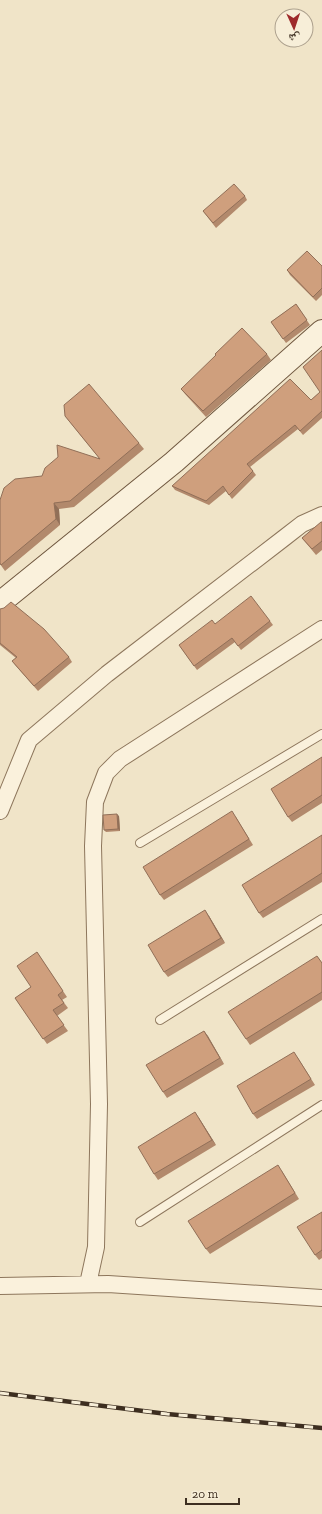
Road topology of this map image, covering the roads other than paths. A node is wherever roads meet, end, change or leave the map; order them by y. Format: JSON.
{"nodes":[{"id":1,"x":322,"y":331,"type":"edge"},
{"id":2,"x":322,"y":515,"type":"edge"},
{"id":3,"x":0,"y":603,"type":"edge"},
{"id":4,"x":322,"y":629,"type":"edge"},
{"id":5,"x":322,"y":734,"type":"edge"},
{"id":6,"x":0,"y":811,"type":"edge"},
{"id":7,"x":140,"y":844,"type":"dead end"},
{"id":8,"x":322,"y":919,"type":"edge"},
{"id":9,"x":160,"y":1020,"type":"dead end"},
{"id":10,"x":322,"y":1105,"type":"edge"},
{"id":11,"x":140,"y":1222,"type":"dead end"},
{"id":12,"x":88,"y":1284,"type":"junction"},
{"id":13,"x":0,"y":1286,"type":"edge"},
{"id":14,"x":322,"y":1298,"type":"edge"}],
"edges":[{"from":1,"to":3,"type":"street"},
{"from":2,"to":6,"type":"street"},
{"from":4,"to":12,"type":"street"},
{"from":5,"to":7,"type":"lane"},
{"from":8,"to":9,"type":"lane"},
{"from":10,"to":11,"type":"lane"},
{"from":12,"to":13,"type":"street"},
{"from":12,"to":14,"type":"street"}]}
